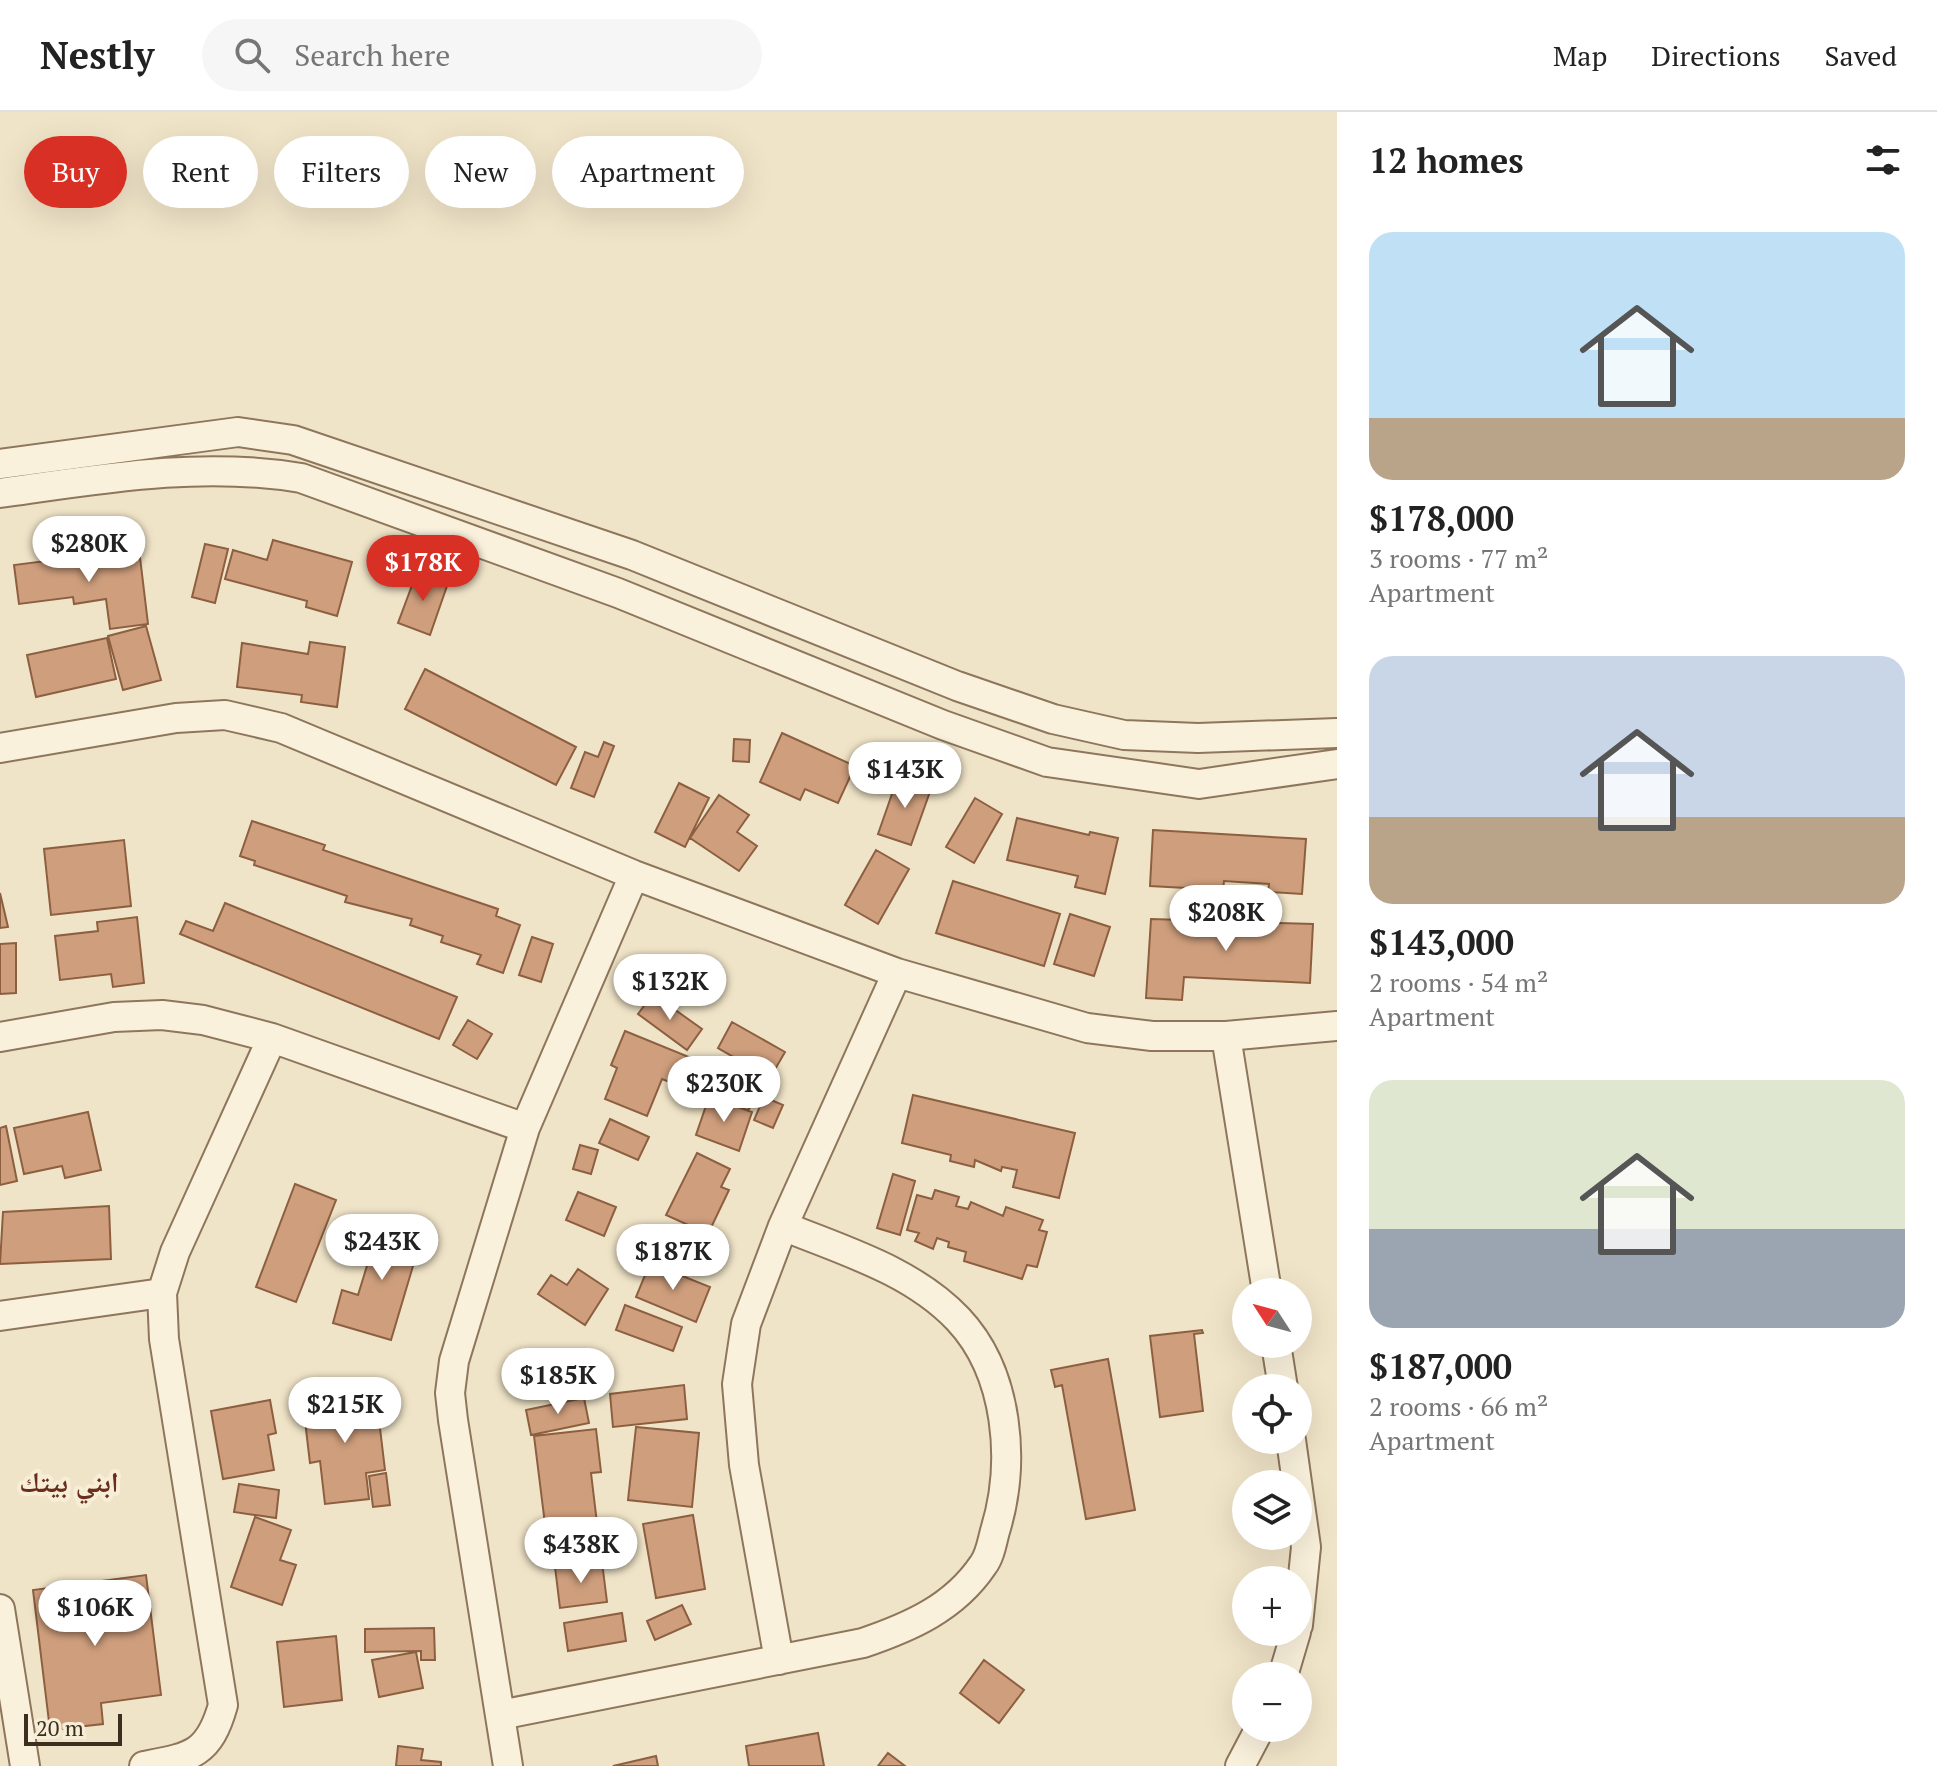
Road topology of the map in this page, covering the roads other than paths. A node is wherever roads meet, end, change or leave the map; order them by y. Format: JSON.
{"nodes":[{"id":1,"x":0,"y":464,"type":"edge"},
{"id":2,"x":0,"y":493,"type":"edge"},
{"id":3,"x":632,"y":555,"type":"junction"},
{"id":4,"x":618,"y":593,"type":"junction"},
{"id":5,"x":1337,"y":733,"type":"edge"},
{"id":6,"x":0,"y":748,"type":"edge"},
{"id":7,"x":1337,"y":764,"type":"edge"},
{"id":8,"x":634,"y":875,"type":"junction"},
{"id":9,"x":897,"y":973,"type":"junction"},
{"id":10,"x":1337,"y":1026,"type":"edge"},
{"id":11,"x":1226,"y":1036,"type":"junction"},
{"id":12,"x":0,"y":1037,"type":"edge"},
{"id":13,"x":272,"y":1038,"type":"junction"},
{"id":14,"x":525,"y":1128,"type":"junction"},
{"id":15,"x":783,"y":1226,"type":"junction"},
{"id":16,"x":1265,"y":1278,"type":"edge"},
{"id":17,"x":162,"y":1293,"type":"junction"},
{"id":18,"x":0,"y":1316,"type":"edge"},
{"id":19,"x":1293,"y":1454,"type":"edge"},
{"id":20,"x":1304,"y":1566,"type":"edge"},
{"id":21,"x":0,"y":1609,"type":"edge"},
{"id":22,"x":779,"y":1660,"type":"junction"},
{"id":23,"x":500,"y":1715,"type":"junction"},
{"id":24,"x":1253,"y":1742,"type":"edge"},
{"id":25,"x":25,"y":1766,"type":"edge"},
{"id":26,"x":144,"y":1766,"type":"edge"},
{"id":27,"x":508,"y":1766,"type":"edge"},
{"id":28,"x":1240,"y":1766,"type":"edge"}],
"edges":[{"from":1,"to":3,"type":"street"},
{"from":2,"to":4,"type":"street"},
{"from":3,"to":4,"type":"street"},
{"from":3,"to":5,"type":"street"},
{"from":4,"to":7,"type":"street"},
{"from":6,"to":8,"type":"street"},
{"from":8,"to":9,"type":"street"},
{"from":8,"to":14,"type":"street"},
{"from":9,"to":11,"type":"street"},
{"from":9,"to":15,"type":"street"},
{"from":10,"to":11,"type":"street"},
{"from":11,"to":16,"type":"street"},
{"from":12,"to":13,"type":"street"},
{"from":13,"to":14,"type":"street"},
{"from":13,"to":17,"type":"street"},
{"from":14,"to":23,"type":"street"},
{"from":15,"to":22,"type":"street"},
{"from":15,"to":22,"type":"street"},
{"from":17,"to":18,"type":"street"},
{"from":17,"to":26,"type":"street"},
{"from":19,"to":20,"type":"street"},
{"from":21,"to":25,"type":"street"},
{"from":22,"to":23,"type":"street"},
{"from":23,"to":27,"type":"street"},
{"from":24,"to":28,"type":"street"}]}
